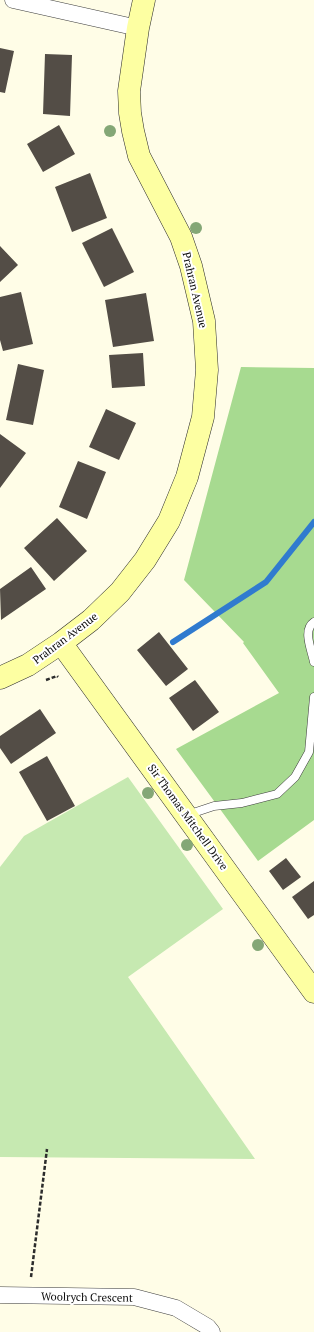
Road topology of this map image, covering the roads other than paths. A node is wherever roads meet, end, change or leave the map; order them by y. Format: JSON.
{"nodes":[{"id":1,"x":13,"y":0,"type":"edge"},
{"id":2,"x":144,"y":0,"type":"edge"},
{"id":3,"x":138,"y":28,"type":"junction"},
{"id":4,"x":314,"y":622,"type":"edge"},
{"id":5,"x":61,"y":643,"type":"junction"},
{"id":6,"x":314,"y":662,"type":"edge"},
{"id":7,"x":0,"y":678,"type":"edge"},
{"id":8,"x":314,"y":697,"type":"edge"},
{"id":9,"x":186,"y":815,"type":"junction"},
{"id":10,"x":313,"y":990,"type":"edge"},
{"id":11,"x":0,"y":1295,"type":"edge"},
{"id":12,"x":212,"y":1332,"type":"edge"}],
"edges":[{"from":1,"to":3,"type":"street"},
{"from":2,"to":3,"type":"street","name":"Prahran Avenue"},
{"from":3,"to":5,"type":"street","name":"Prahran Avenue"},
{"from":4,"to":6,"type":"lane"},
{"from":5,"to":7,"type":"street","name":"Prahran Avenue"},
{"from":5,"to":9,"type":"street","name":"Sir Thomas Mitchell Drive"},
{"from":8,"to":9,"type":"lane"},
{"from":9,"to":10,"type":"street","name":"Sir Thomas Mitchell Drive"},
{"from":11,"to":12,"type":"street","name":"Woolrych Crescent"}]}
